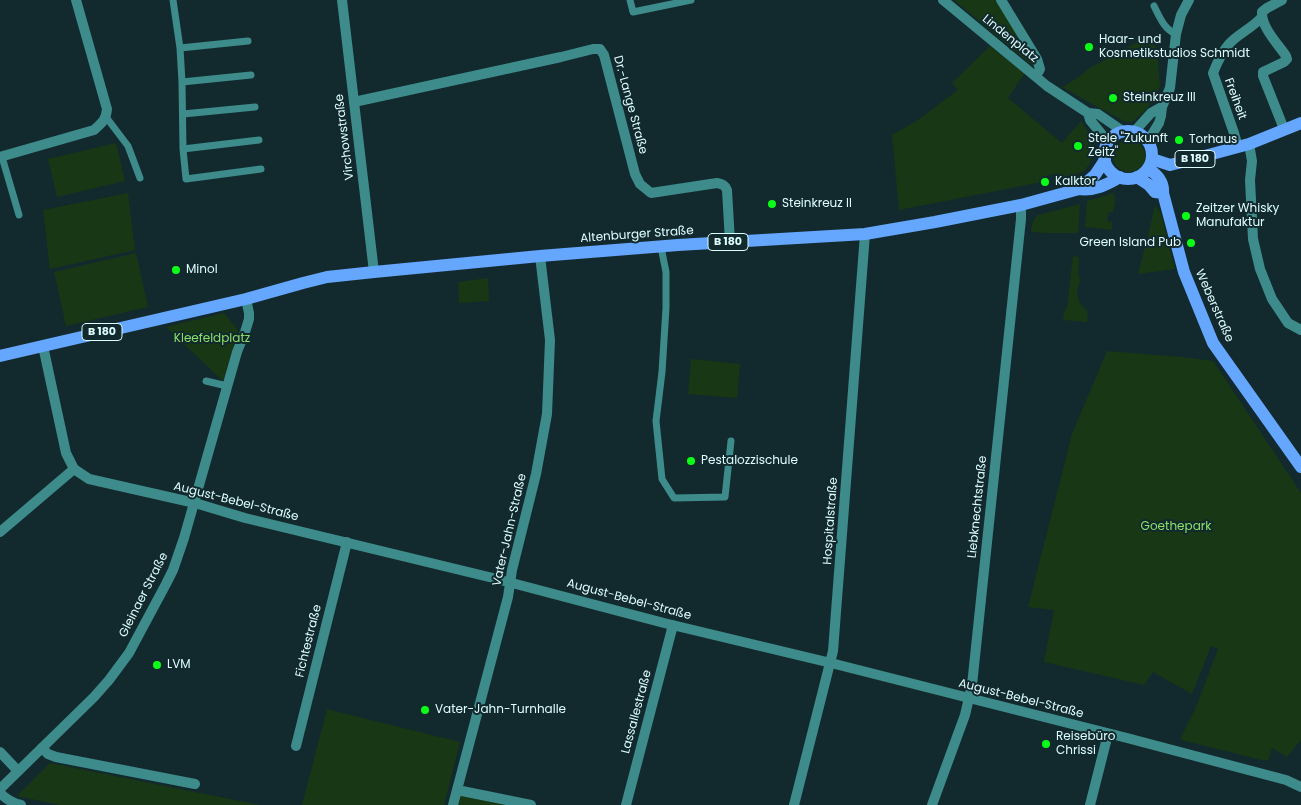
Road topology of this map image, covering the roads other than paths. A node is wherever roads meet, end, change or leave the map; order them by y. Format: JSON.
{"nodes":[{"id":1,"x":76,"y":0,"type":"edge"},
{"id":2,"x":173,"y":0,"type":"edge"},
{"id":3,"x":342,"y":0,"type":"edge"},
{"id":4,"x":630,"y":0,"type":"edge"},
{"id":5,"x":691,"y":0,"type":"edge"},
{"id":6,"x":1001,"y":0,"type":"edge"},
{"id":7,"x":1189,"y":0,"type":"edge"},
{"id":8,"x":1282,"y":0,"type":"edge"},
{"id":9,"x":946,"y":1,"type":"edge"},
{"id":10,"x":1154,"y":6,"type":"dead end"},
{"id":11,"x":1261,"y":18,"type":"junction"},
{"id":12,"x":1177,"y":29,"type":"junction"},
{"id":13,"x":248,"y":41,"type":"dead end"},
{"id":14,"x":180,"y":48,"type":"junction"},
{"id":15,"x":251,"y":75,"type":"dead end"},
{"id":16,"x":1036,"y":76,"type":"junction"},
{"id":17,"x":182,"y":82,"type":"junction"},
{"id":18,"x":354,"y":102,"type":"junction"},
{"id":19,"x":255,"y":107,"type":"dead end"},
{"id":20,"x":1162,"y":107,"type":"junction"},
{"id":21,"x":1088,"y":113,"type":"junction"},
{"id":22,"x":183,"y":114,"type":"junction"},
{"id":23,"x":105,"y":119,"type":"junction"},
{"id":24,"x":1301,"y":123,"type":"edge"},
{"id":25,"x":1284,"y":129,"type":"junction"},
{"id":26,"x":1129,"y":132,"type":"junction"},
{"id":27,"x":258,"y":140,"type":"dead end"},
{"id":28,"x":1148,"y":141,"type":"junction"},
{"id":29,"x":1108,"y":142,"type":"junction"},
{"id":30,"x":1244,"y":146,"type":"junction"},
{"id":31,"x":183,"y":149,"type":"junction"},
{"id":32,"x":1,"y":157,"type":"edge"},
{"id":33,"x":1105,"y":160,"type":"junction"},
{"id":34,"x":1150,"y":164,"type":"junction"},
{"id":35,"x":261,"y":169,"type":"dead end"},
{"id":36,"x":1137,"y":177,"type":"junction"},
{"id":37,"x":140,"y":178,"type":"dead end"},
{"id":38,"x":1120,"y":178,"type":"junction"},
{"id":39,"x":1079,"y":190,"type":"junction"},
{"id":40,"x":1163,"y":193,"type":"junction"},
{"id":41,"x":1021,"y":205,"type":"junction"},
{"id":42,"x":18,"y":215,"type":"dead end"},
{"id":43,"x":865,"y":234,"type":"junction"},
{"id":44,"x":730,"y":242,"type":"junction"},
{"id":45,"x":662,"y":247,"type":"junction"},
{"id":46,"x":540,"y":256,"type":"junction"},
{"id":47,"x":374,"y":272,"type":"junction"},
{"id":48,"x":246,"y":299,"type":"junction"},
{"id":49,"x":1301,"y":330,"type":"edge"},
{"id":50,"x":43,"y":346,"type":"junction"},
{"id":51,"x":0,"y":356,"type":"edge"},
{"id":52,"x":206,"y":381,"type":"dead end"},
{"id":53,"x":228,"y":386,"type":"junction"},
{"id":54,"x":731,"y":442,"type":"dead end"},
{"id":55,"x":1301,"y":467,"type":"edge"},
{"id":56,"x":74,"y":469,"type":"junction"},
{"id":57,"x":194,"y":503,"type":"junction"},
{"id":58,"x":0,"y":532,"type":"edge"},
{"id":59,"x":347,"y":542,"type":"junction"},
{"id":60,"x":510,"y":582,"type":"junction"},
{"id":61,"x":673,"y":625,"type":"junction"},
{"id":62,"x":831,"y":663,"type":"junction"},
{"id":63,"x":969,"y":699,"type":"junction"},
{"id":64,"x":1108,"y":734,"type":"junction"},
{"id":65,"x":296,"y":746,"type":"dead end"},
{"id":66,"x":42,"y":748,"type":"junction"},
{"id":67,"x":0,"y":752,"type":"edge"},
{"id":68,"x":18,"y":771,"type":"junction"},
{"id":69,"x":194,"y":784,"type":"dead end"},
{"id":70,"x":1301,"y":787,"type":"edge"},
{"id":71,"x":457,"y":790,"type":"junction"},
{"id":72,"x":0,"y":791,"type":"edge"},
{"id":73,"x":21,"y":805,"type":"edge"},
{"id":74,"x":453,"y":805,"type":"edge"},
{"id":75,"x":531,"y":805,"type":"edge"},
{"id":76,"x":626,"y":805,"type":"edge"},
{"id":77,"x":794,"y":805,"type":"edge"},
{"id":78,"x":932,"y":805,"type":"edge"},
{"id":79,"x":1090,"y":805,"type":"edge"}],
"edges":[{"from":1,"to":23,"type":"street"},
{"from":2,"to":14,"type":"lane"},
{"from":3,"to":18,"type":"street","name":"Virchowstraße"},
{"from":4,"to":5,"type":"lane"},
{"from":6,"to":16,"type":"street","name":"Lindenplatz"},
{"from":7,"to":12,"type":"street"},
{"from":8,"to":11,"type":"street","name":"Freiheit"},
{"from":9,"to":16,"type":"street","name":"Lindenplatz"},
{"from":10,"to":12,"type":"lane"},
{"from":11,"to":25,"type":"street"},
{"from":11,"to":30,"type":"street","name":"Freiheit"},
{"from":12,"to":20,"type":"street"},
{"from":13,"to":14,"type":"lane"},
{"from":14,"to":17,"type":"lane"},
{"from":15,"to":17,"type":"lane"},
{"from":16,"to":21,"type":"street","name":"Lindenplatz"},
{"from":17,"to":22,"type":"lane"},
{"from":18,"to":44,"type":"street","name":"Dr.-Lange Straße"},
{"from":18,"to":47,"type":"street","name":"Virchowstraße"},
{"from":19,"to":22,"type":"lane"},
{"from":20,"to":26,"type":"street"},
{"from":20,"to":28,"type":"street"},
{"from":21,"to":26,"type":"street"},
{"from":21,"to":29,"type":"street"},
{"from":22,"to":31,"type":"lane"},
{"from":23,"to":32,"type":"street"},
{"from":23,"to":37,"type":"lane"},
{"from":24,"to":25,"type":"main road","number":"B 180"},
{"from":25,"to":30,"type":"main road","number":"B 180"},
{"from":26,"to":28,"type":"main road"},
{"from":26,"to":29,"type":"main road"},
{"from":27,"to":31,"type":"lane"},
{"from":28,"to":34,"type":"main road"},
{"from":29,"to":33,"type":"main road"},
{"from":30,"to":34,"type":"main road","number":"B 180"},
{"from":30,"to":49,"type":"street","name":"Freiheit"},
{"from":31,"to":35,"type":"lane"},
{"from":32,"to":42,"type":"lane"},
{"from":33,"to":38,"type":"main road"},
{"from":33,"to":39,"type":"main road"},
{"from":34,"to":36,"type":"main road"},
{"from":34,"to":40,"type":"main road","name":"Weberstraße"},
{"from":36,"to":38,"type":"main road"},
{"from":36,"to":40,"type":"main road"},
{"from":38,"to":39,"type":"main road","name":"Altenburger Straße","number":"B 180"},
{"from":39,"to":41,"type":"main road","name":"Altenburger Straße","number":"B 180"},
{"from":40,"to":55,"type":"main road","name":"Weberstraße"},
{"from":41,"to":43,"type":"main road","name":"Altenburger Straße","number":"B 180"},
{"from":41,"to":63,"type":"street","name":"Liebknechtstraße"},
{"from":43,"to":44,"type":"main road","name":"Altenburger Straße","number":"B 180"},
{"from":43,"to":62,"type":"street","name":"Hospitalstraße"},
{"from":44,"to":45,"type":"main road","name":"Altenburger Straße","number":"B 180"},
{"from":45,"to":46,"type":"main road","name":"Altenburger Straße","number":"B 180"},
{"from":45,"to":54,"type":"lane"},
{"from":46,"to":47,"type":"main road","name":"Altenburger Straße","number":"B 180"},
{"from":46,"to":60,"type":"street","name":"Vater-Jahn-Straße"},
{"from":47,"to":48,"type":"main road","name":"Altenburger Straße","number":"B 180"},
{"from":48,"to":50,"type":"main road","number":"B 180"},
{"from":48,"to":53,"type":"street","name":"Gleinaer Straße"},
{"from":50,"to":51,"type":"main road","number":"B 180"},
{"from":50,"to":56,"type":"street"},
{"from":52,"to":53,"type":"lane"},
{"from":53,"to":57,"type":"street","name":"Gleinaer Straße"},
{"from":56,"to":57,"type":"street","name":"August-Bebel-Straße"},
{"from":56,"to":58,"type":"street"},
{"from":57,"to":59,"type":"street","name":"August-Bebel-Straße"},
{"from":57,"to":66,"type":"street","name":"Gleinaer Straße"},
{"from":59,"to":60,"type":"street","name":"August-Bebel-Straße"},
{"from":59,"to":65,"type":"street","name":"Fichtestraße"},
{"from":60,"to":61,"type":"street","name":"August-Bebel-Straße"},
{"from":60,"to":71,"type":"street","name":"Vater-Jahn-Straße"},
{"from":61,"to":62,"type":"street","name":"August-Bebel-Straße"},
{"from":61,"to":76,"type":"street","name":"Lassallestraße"},
{"from":62,"to":63,"type":"street","name":"August-Bebel-Straße"},
{"from":62,"to":77,"type":"street","name":"Hospitalstraße"},
{"from":63,"to":64,"type":"street","name":"August-Bebel-Straße"},
{"from":63,"to":78,"type":"street","name":"Liebknechtstraße"},
{"from":64,"to":70,"type":"street","name":"August-Bebel-Straße"},
{"from":64,"to":79,"type":"street"},
{"from":66,"to":68,"type":"street","name":"Gleinaer Straße"},
{"from":66,"to":69,"type":"street"},
{"from":67,"to":68,"type":"street"},
{"from":68,"to":72,"type":"street","name":"Gleinaer Straße"},
{"from":71,"to":74,"type":"street","name":"Vater-Jahn-Straße"},
{"from":71,"to":75,"type":"street"},
{"from":72,"to":73,"type":"street"}]}
